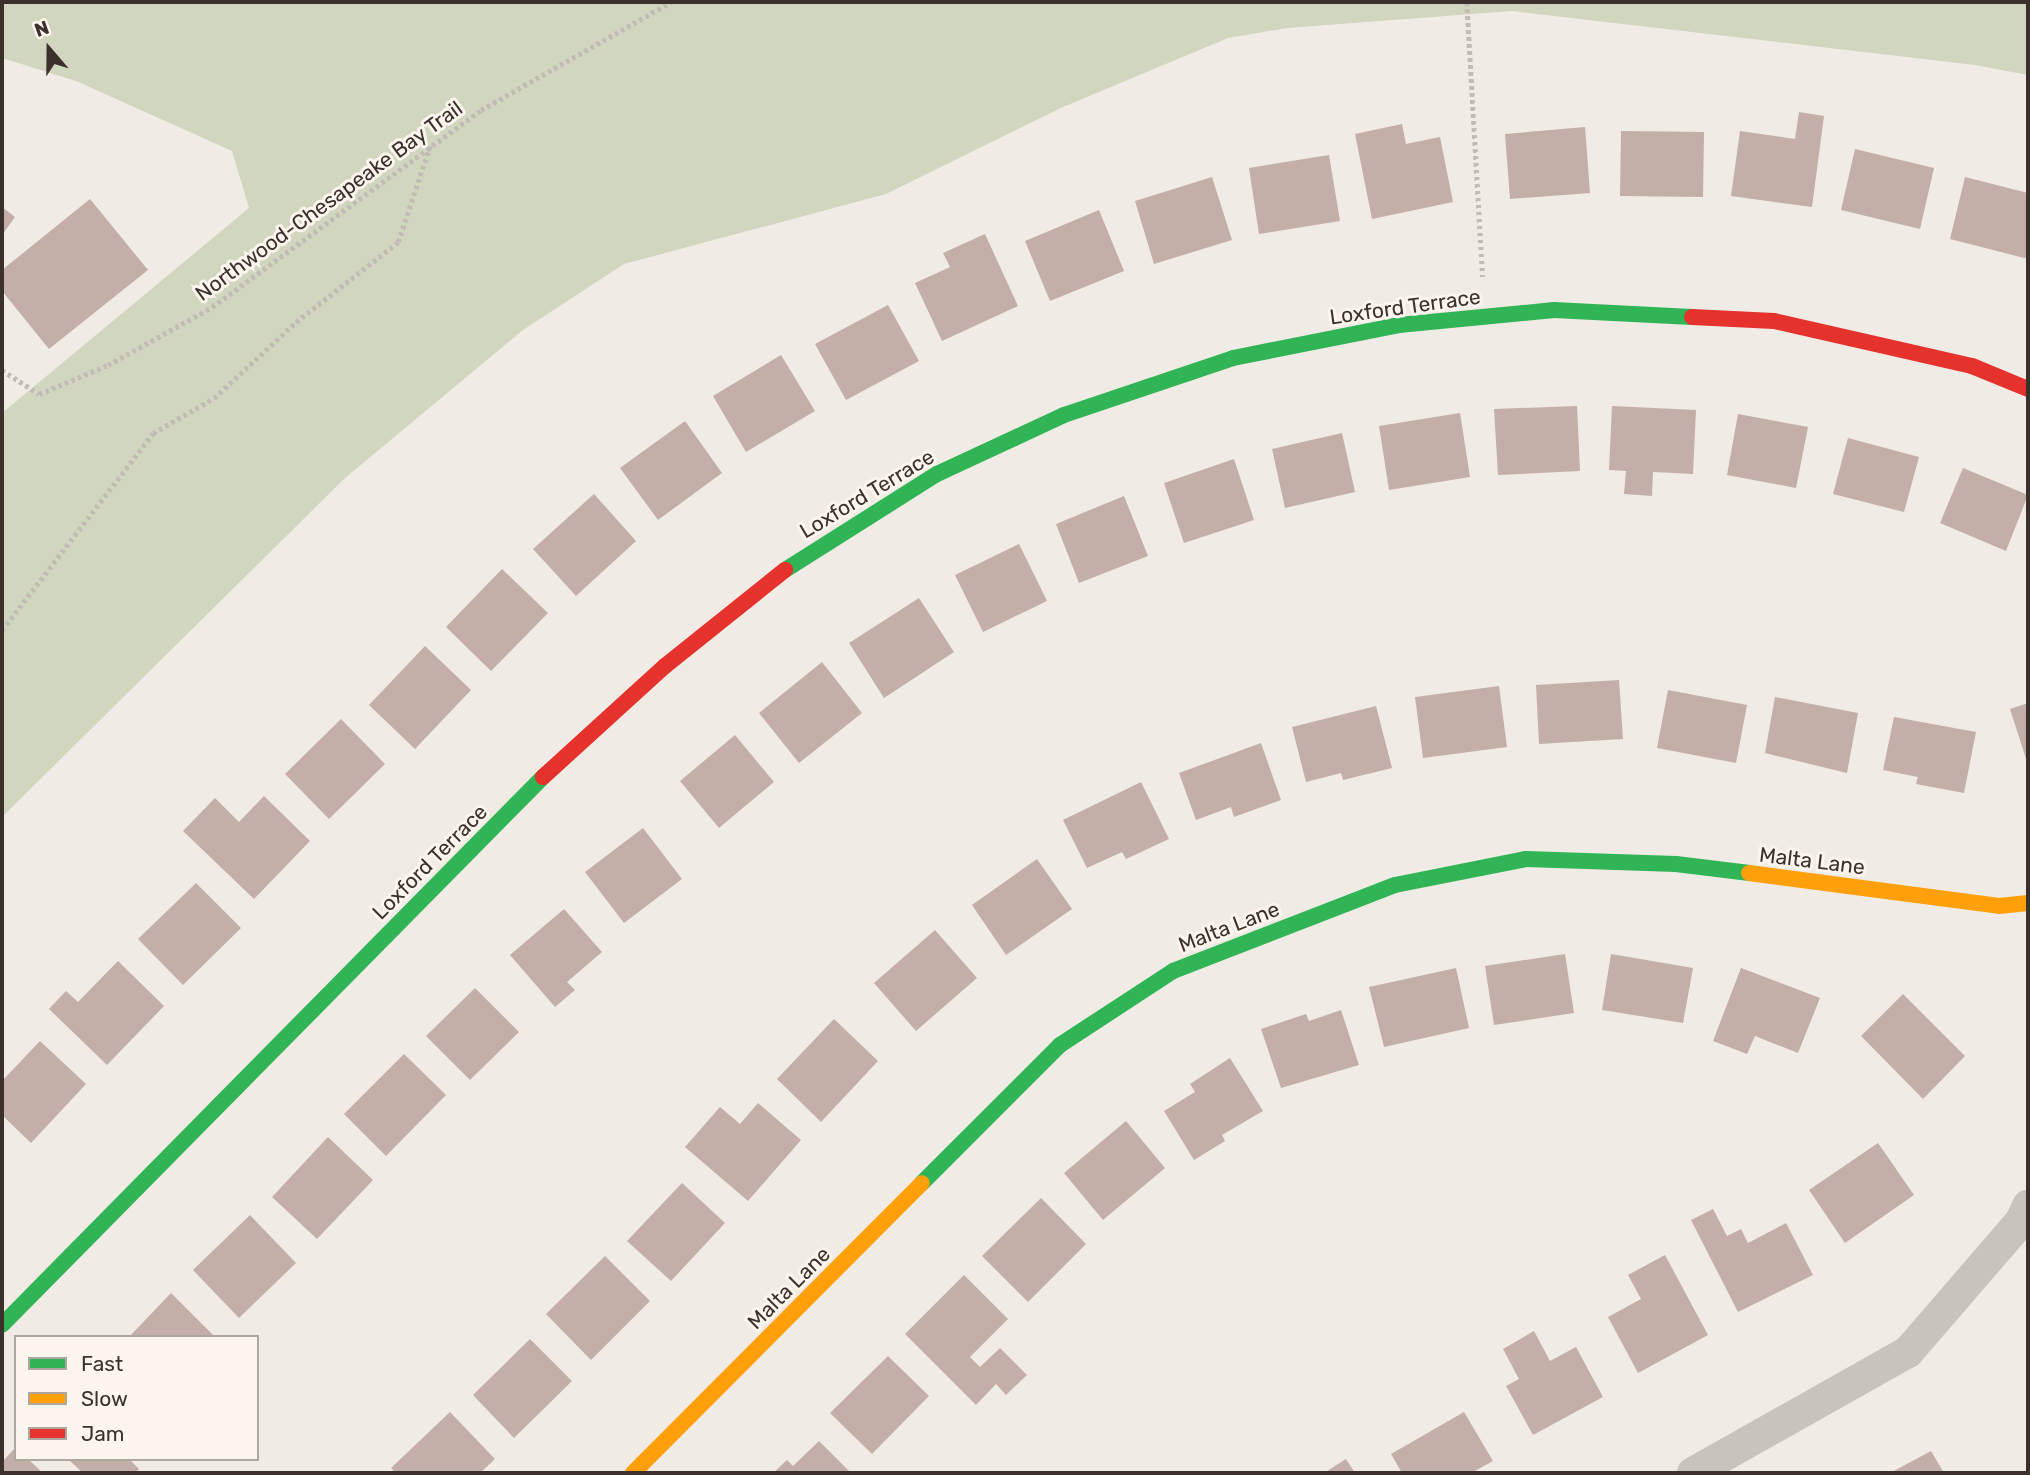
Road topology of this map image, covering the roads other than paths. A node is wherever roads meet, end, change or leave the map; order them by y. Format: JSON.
{"nodes":[{"id":1,"x":2028,"y":389,"type":"edge"},
{"id":2,"x":2028,"y":903,"type":"edge"},
{"id":3,"x":2028,"y":1206,"type":"edge"},
{"id":4,"x":2,"y":1325,"type":"edge"},
{"id":5,"x":633,"y":1473,"type":"edge"},
{"id":6,"x":1693,"y":1473,"type":"edge"}],
"edges":[{"from":1,"to":4,"type":"street","name":"Loxford Terrace"},
{"from":2,"to":5,"type":"street","name":"Malta Lane"},
{"from":3,"to":6,"type":"street"}]}
